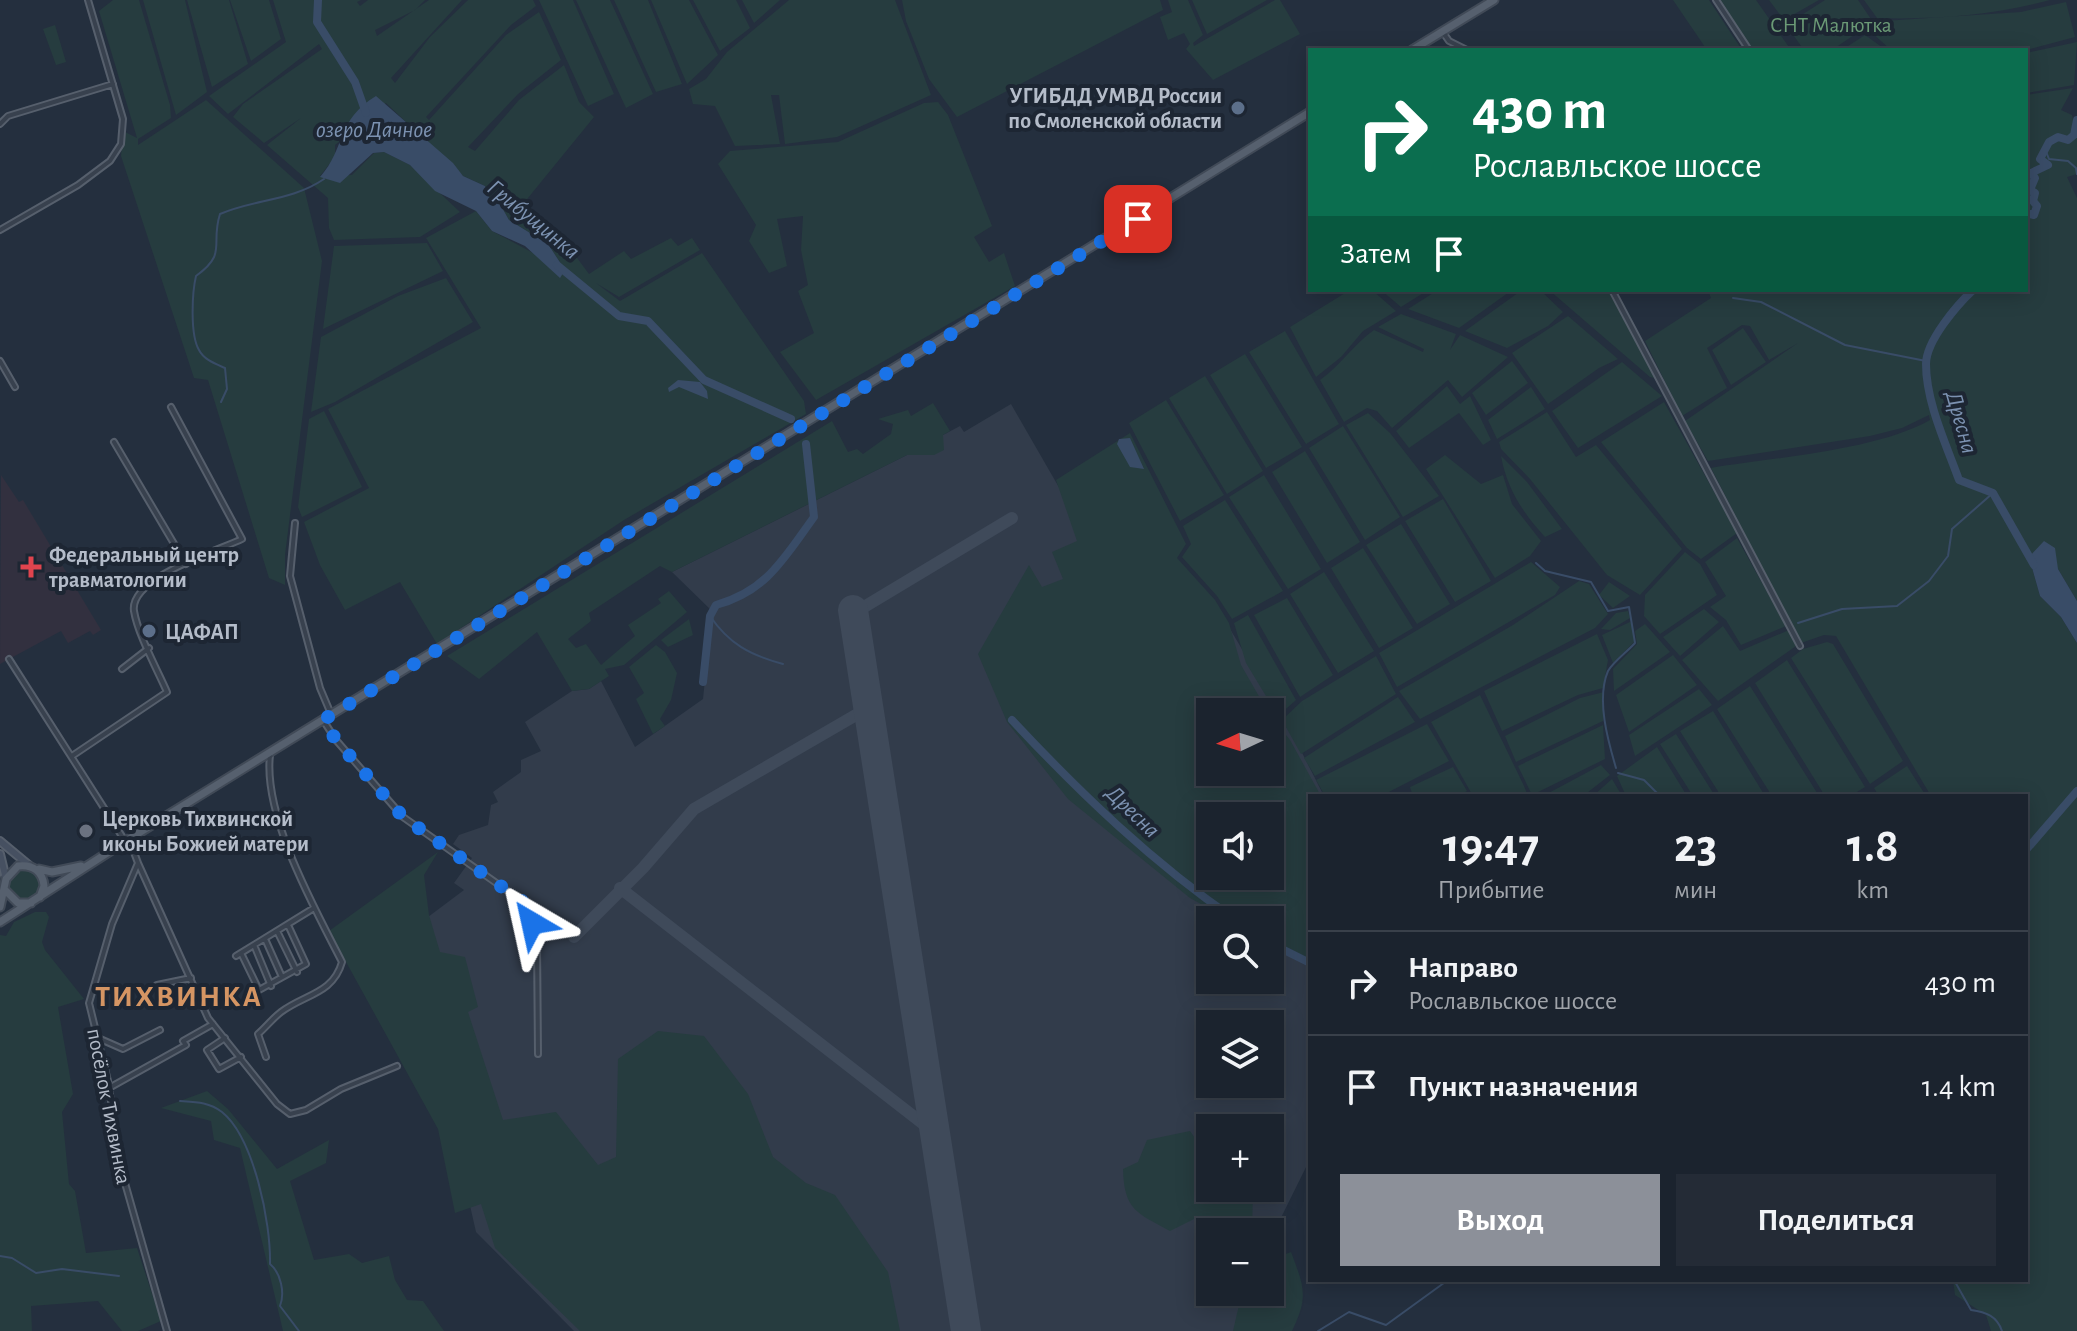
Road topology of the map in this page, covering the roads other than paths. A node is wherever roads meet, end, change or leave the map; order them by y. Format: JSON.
{"nodes":[{"id":1,"x":88,"y":0,"type":"edge"},
{"id":2,"x":1494,"y":0,"type":"edge"},
{"id":3,"x":1716,"y":0,"type":"edge"},
{"id":4,"x":1442,"y":31,"type":"junction"},
{"id":5,"x":1415,"y":48,"type":"edge"},
{"id":6,"x":1463,"y":48,"type":"edge"},
{"id":7,"x":1748,"y":48,"type":"edge"},
{"id":8,"x":113,"y":84,"type":"junction"},
{"id":9,"x":1308,"y":113,"type":"edge"},
{"id":10,"x":0,"y":124,"type":"edge"},
{"id":11,"x":0,"y":230,"type":"edge"},
{"id":12,"x":1613,"y":292,"type":"edge"},
{"id":13,"x":0,"y":361,"type":"edge"},
{"id":14,"x":15,"y":387,"type":"dead end"},
{"id":15,"x":171,"y":407,"type":"dead end"},
{"id":16,"x":114,"y":442,"type":"dead end"},
{"id":17,"x":295,"y":523,"type":"dead end"},
{"id":18,"x":187,"y":564,"type":"junction"},
{"id":19,"x":1800,"y":646,"type":"dead end"},
{"id":20,"x":149,"y":648,"type":"junction"},
{"id":21,"x":9,"y":659,"type":"dead end"},
{"id":22,"x":122,"y":669,"type":"dead end"},
{"id":23,"x":332,"y":716,"type":"junction"},
{"id":24,"x":323,"y":720,"type":"junction"},
{"id":25,"x":270,"y":755,"type":"junction"},
{"id":26,"x":72,"y":756,"type":"junction"},
{"id":27,"x":127,"y":840,"type":"junction"},
{"id":28,"x":0,"y":841,"type":"edge"},
{"id":29,"x":0,"y":854,"type":"edge"},
{"id":30,"x":94,"y":861,"type":"junction"},
{"id":31,"x":138,"y":863,"type":"junction"},
{"id":32,"x":33,"y":868,"type":"junction"},
{"id":33,"x":6,"y":883,"type":"junction"},
{"id":34,"x":36,"y":901,"type":"junction"},
{"id":35,"x":0,"y":907,"type":"edge"},
{"id":36,"x":314,"y":908,"type":"junction"},
{"id":37,"x":0,"y":922,"type":"edge"},
{"id":38,"x":288,"y":925,"type":"junction"},
{"id":39,"x":277,"y":930,"type":"junction"},
{"id":40,"x":265,"y":939,"type":"junction"},
{"id":41,"x":254,"y":945,"type":"junction"},
{"id":42,"x":241,"y":953,"type":"junction"},
{"id":43,"x":236,"y":956,"type":"dead end"},
{"id":44,"x":297,"y":972,"type":"junction"},
{"id":45,"x":282,"y":977,"type":"junction"},
{"id":46,"x":191,"y":978,"type":"junction"},
{"id":47,"x":157,"y":985,"type":"dead end"},
{"id":48,"x":271,"y":986,"type":"junction"},
{"id":49,"x":213,"y":1024,"type":"junction"},
{"id":50,"x":160,"y":1030,"type":"dead end"},
{"id":51,"x":98,"y":1038,"type":"junction"},
{"id":52,"x":225,"y":1038,"type":"junction"},
{"id":53,"x":538,"y":1054,"type":"dead end"},
{"id":54,"x":241,"y":1057,"type":"junction"},
{"id":55,"x":266,"y":1057,"type":"dead end"},
{"id":56,"x":397,"y":1066,"type":"dead end"},
{"id":57,"x":109,"y":1088,"type":"junction"},
{"id":58,"x":167,"y":1331,"type":"edge"}],
"edges":[{"from":1,"to":8,"type":"street"},
{"from":2,"to":4,"type":"main road"},
{"from":3,"to":7,"type":"street"},
{"from":4,"to":5,"type":"main road"},
{"from":4,"to":6,"type":"street"},
{"from":8,"to":10,"type":"street"},
{"from":8,"to":11,"type":"street"},
{"from":9,"to":23,"type":"main road"},
{"from":12,"to":19,"type":"street"},
{"from":13,"to":14,"type":"street"},
{"from":15,"to":18,"type":"street"},
{"from":16,"to":18,"type":"street"},
{"from":17,"to":23,"type":"street"},
{"from":18,"to":20,"type":"street"},
{"from":20,"to":22,"type":"street"},
{"from":20,"to":26,"type":"street"},
{"from":21,"to":26,"type":"street"},
{"from":23,"to":24,"type":"main road"},
{"from":24,"to":25,"type":"main road"},
{"from":24,"to":53,"type":"street"},
{"from":25,"to":27,"type":"main road"},
{"from":25,"to":36,"type":"street"},
{"from":26,"to":27,"type":"street"},
{"from":27,"to":30,"type":"main road"},
{"from":27,"to":31,"type":"street"},
{"from":28,"to":32,"type":"main road"},
{"from":29,"to":33,"type":"main road"},
{"from":30,"to":32,"type":"main road"},
{"from":30,"to":34,"type":"main road"},
{"from":31,"to":46,"type":"street"},
{"from":31,"to":51,"type":"street","name":"посёлок Тихвинка"},
{"from":32,"to":33,"type":"main road"},
{"from":32,"to":34,"type":"main road"},
{"from":33,"to":34,"type":"main road"},
{"from":33,"to":35,"type":"main road"},
{"from":34,"to":37,"type":"main road"},
{"from":36,"to":38,"type":"street"},
{"from":36,"to":55,"type":"street"},
{"from":38,"to":39,"type":"street"},
{"from":38,"to":44,"type":"street"},
{"from":39,"to":40,"type":"street"},
{"from":39,"to":44,"type":"street"},
{"from":40,"to":41,"type":"street"},
{"from":40,"to":45,"type":"street"},
{"from":41,"to":42,"type":"street"},
{"from":41,"to":48,"type":"street"},
{"from":42,"to":43,"type":"street"},
{"from":42,"to":48,"type":"street"},
{"from":44,"to":45,"type":"street"},
{"from":45,"to":48,"type":"street"},
{"from":46,"to":47,"type":"street"},
{"from":46,"to":49,"type":"street"},
{"from":49,"to":52,"type":"street"},
{"from":49,"to":57,"type":"street"},
{"from":50,"to":51,"type":"street"},
{"from":51,"to":57,"type":"street","name":"посёлок Тихвинка"},
{"from":52,"to":54,"type":"street"},
{"from":52,"to":54,"type":"street"},
{"from":54,"to":56,"type":"street"},
{"from":57,"to":58,"type":"street","name":"посёлок Тихвинка"}]}
